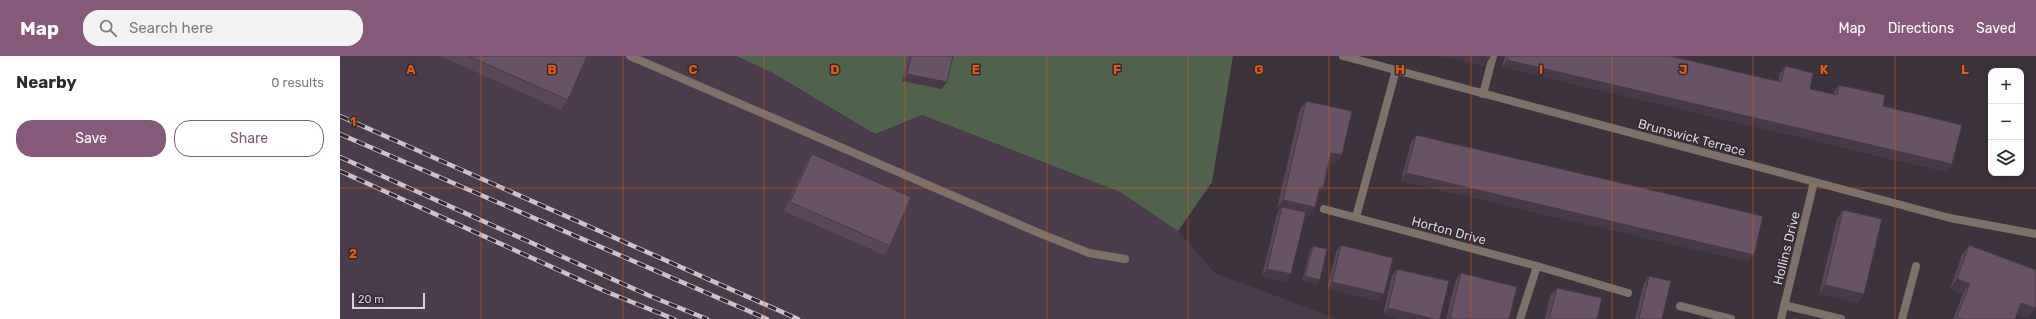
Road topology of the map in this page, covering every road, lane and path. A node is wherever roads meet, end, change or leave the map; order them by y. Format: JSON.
{"nodes":[{"id":1,"x":630,"y":56,"type":"edge"},
{"id":2,"x":1343,"y":56,"type":"edge"},
{"id":3,"x":1493,"y":56,"type":"edge"},
{"id":4,"x":1396,"y":70,"type":"junction"},
{"id":5,"x":1483,"y":94,"type":"junction"},
{"id":6,"x":1814,"y":182,"type":"junction"},
{"id":7,"x":1324,"y":209,"type":"dead end"},
{"id":8,"x":1356,"y":218,"type":"junction"},
{"id":9,"x":2036,"y":234,"type":"edge"},
{"id":10,"x":1125,"y":259,"type":"dead end"},
{"id":11,"x":1537,"y":266,"type":"junction"},
{"id":12,"x":1916,"y":266,"type":"dead end"},
{"id":13,"x":1628,"y":294,"type":"dead end"},
{"id":14,"x":1784,"y":305,"type":"junction"},
{"id":15,"x":1680,"y":306,"type":"dead end"},
{"id":16,"x":1520,"y":319,"type":"edge"},
{"id":17,"x":1731,"y":319,"type":"edge"},
{"id":18,"x":1781,"y":319,"type":"edge"},
{"id":19,"x":1841,"y":319,"type":"edge"},
{"id":20,"x":1902,"y":319,"type":"edge"}],
"edges":[{"from":1,"to":10,"type":"street"},
{"from":2,"to":4,"type":"street","name":"Brunswick Terrace"},
{"from":3,"to":5,"type":"street"},
{"from":4,"to":5,"type":"street","name":"Brunswick Terrace"},
{"from":4,"to":8,"type":"street"},
{"from":5,"to":6,"type":"street","name":"Brunswick Terrace"},
{"from":6,"to":9,"type":"street","name":"Brunswick Terrace"},
{"from":6,"to":14,"type":"street","name":"Hollins Drive"},
{"from":7,"to":8,"type":"street","name":"Horton Drive"},
{"from":8,"to":11,"type":"street","name":"Horton Drive"},
{"from":11,"to":13,"type":"street","name":"Horton Drive"},
{"from":11,"to":16,"type":"street"},
{"from":12,"to":20,"type":"street"},
{"from":14,"to":18,"type":"street","name":"Hollins Drive"},
{"from":14,"to":19,"type":"street"},
{"from":15,"to":17,"type":"street"}]}
